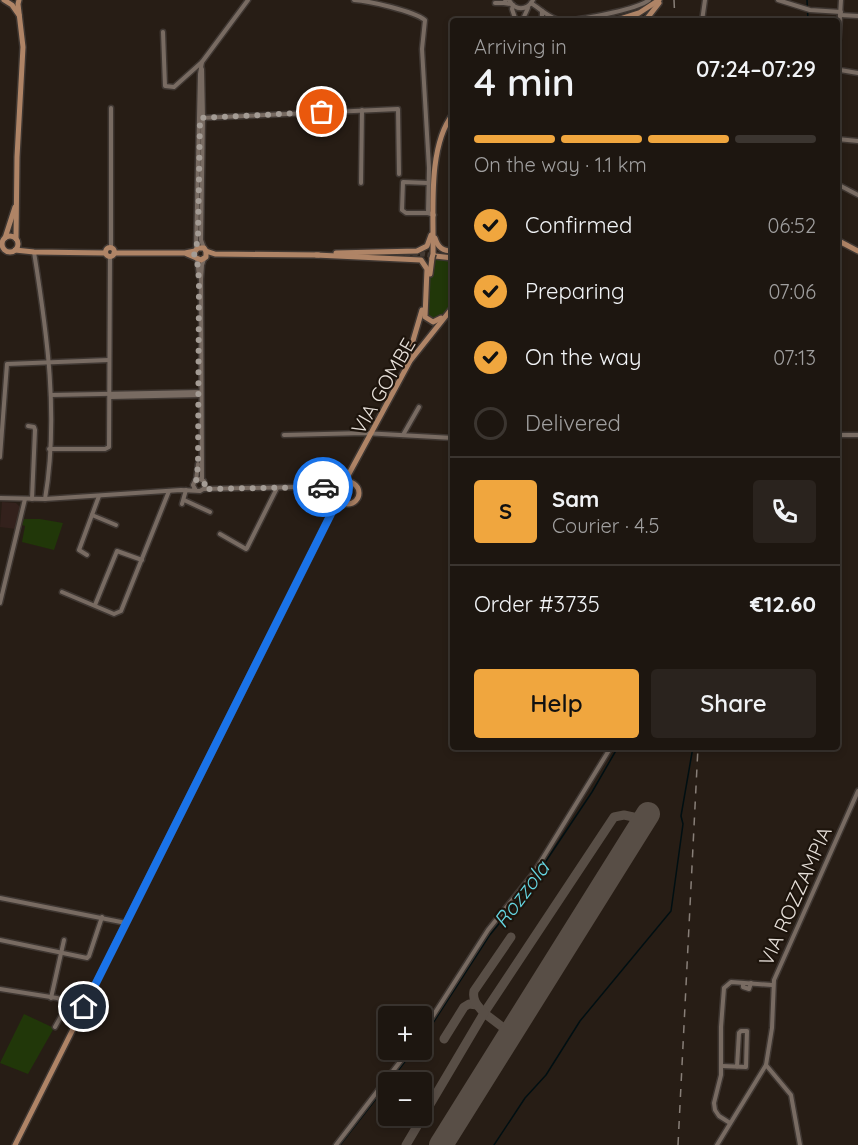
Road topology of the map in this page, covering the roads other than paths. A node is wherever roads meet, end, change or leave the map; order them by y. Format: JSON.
{"nodes":[{"id":1,"x":4,"y":0,"type":"edge"},
{"id":2,"x":19,"y":0,"type":"edge"},
{"id":3,"x":248,"y":0,"type":"edge"},
{"id":4,"x":354,"y":0,"type":"edge"},
{"id":5,"x":648,"y":0,"type":"edge"},
{"id":6,"x":660,"y":0,"type":"edge"},
{"id":7,"x":705,"y":0,"type":"edge"},
{"id":8,"x":778,"y":0,"type":"edge"},
{"id":9,"x":841,"y":0,"type":"edge"},
{"id":10,"x":509,"y":2,"type":"edge"},
{"id":11,"x":495,"y":3,"type":"dead end"},
{"id":12,"x":531,"y":3,"type":"edge"},
{"id":13,"x":542,"y":10,"type":"junction"},
{"id":14,"x":840,"y":13,"type":"junction"},
{"id":15,"x":20,"y":16,"type":"junction"},
{"id":16,"x":858,"y":16,"type":"edge"},
{"id":17,"x":515,"y":18,"type":"edge"},
{"id":18,"x":524,"y":18,"type":"edge"},
{"id":19,"x":542,"y":18,"type":"edge"},
{"id":20,"x":553,"y":18,"type":"edge"},
{"id":21,"x":585,"y":18,"type":"edge"},
{"id":22,"x":623,"y":18,"type":"edge"},
{"id":23,"x":647,"y":18,"type":"edge"},
{"id":24,"x":702,"y":18,"type":"edge"},
{"id":25,"x":840,"y":18,"type":"edge"},
{"id":26,"x":164,"y":32,"type":"dead end"},
{"id":27,"x":202,"y":62,"type":"junction"},
{"id":28,"x":840,"y":70,"type":"edge"},
{"id":29,"x":858,"y":73,"type":"edge"},
{"id":30,"x":111,"y":108,"type":"dead end"},
{"id":31,"x":362,"y":110,"type":"junction"},
{"id":32,"x":201,"y":118,"type":"junction"},
{"id":33,"x":450,"y":119,"type":"edge"},
{"id":34,"x":840,"y":139,"type":"edge"},
{"id":35,"x":858,"y":141,"type":"edge"},
{"id":36,"x":428,"y":154,"type":"junction"},
{"id":37,"x":436,"y":157,"type":"junction"},
{"id":38,"x":399,"y":174,"type":"dead end"},
{"id":39,"x":361,"y":183,"type":"dead end"},
{"id":40,"x":432,"y":183,"type":"junction"},
{"id":41,"x":840,"y":186,"type":"edge"},
{"id":42,"x":858,"y":195,"type":"edge"},
{"id":43,"x":16,"y":202,"type":"junction"},
{"id":44,"x":431,"y":214,"type":"junction"},
{"id":45,"x":433,"y":222,"type":"junction"},
{"id":46,"x":2,"y":240,"type":"edge"},
{"id":47,"x":17,"y":240,"type":"junction"},
{"id":48,"x":840,"y":242,"type":"edge"},
{"id":49,"x":2,"y":249,"type":"edge"},
{"id":50,"x":15,"y":250,"type":"junction"},
{"id":51,"x":450,"y":251,"type":"edge"},
{"id":52,"x":858,"y":251,"type":"edge"},
{"id":53,"x":34,"y":252,"type":"junction"},
{"id":54,"x":110,"y":253,"type":"junction"},
{"id":55,"x":196,"y":254,"type":"junction"},
{"id":56,"x":205,"y":254,"type":"junction"},
{"id":57,"x":390,"y":254,"type":"tunnel mouth"},
{"id":58,"x":316,"y":255,"type":"junction"},
{"id":59,"x":433,"y":256,"type":"junction"},
{"id":60,"x":450,"y":258,"type":"edge"},
{"id":61,"x":426,"y":293,"type":"junction"},
{"id":62,"x":450,"y":309,"type":"edge"},
{"id":63,"x":450,"y":310,"type":"edge"},
{"id":64,"x":110,"y":360,"type":"junction"},
{"id":65,"x":49,"y":362,"type":"junction"},
{"id":66,"x":400,"y":378,"type":"junction"},
{"id":67,"x":200,"y":393,"type":"junction"},
{"id":68,"x":51,"y":395,"type":"junction"},
{"id":69,"x":110,"y":396,"type":"junction"},
{"id":70,"x":419,"y":407,"type":"dead end"},
{"id":71,"x":28,"y":426,"type":"dead end"},
{"id":72,"x":284,"y":435,"type":"dead end"},
{"id":73,"x":371,"y":435,"type":"junction"},
{"id":74,"x":403,"y":435,"type":"junction"},
{"id":75,"x":840,"y":435,"type":"edge"},
{"id":76,"x":858,"y":435,"type":"edge"},
{"id":77,"x":450,"y":438,"type":"edge"},
{"id":78,"x":49,"y":449,"type":"junction"},
{"id":79,"x":0,"y":458,"type":"edge"},
{"id":80,"x":354,"y":468,"type":"junction"},
{"id":81,"x":194,"y":481,"type":"junction"},
{"id":82,"x":204,"y":482,"type":"junction"},
{"id":83,"x":342,"y":485,"type":"junction"},
{"id":84,"x":331,"y":487,"type":"junction"},
{"id":85,"x":277,"y":488,"type":"junction"},
{"id":86,"x":357,"y":488,"type":"junction"},
{"id":87,"x":195,"y":489,"type":"junction"},
{"id":88,"x":204,"y":489,"type":"junction"},
{"id":89,"x":169,"y":490,"type":"junction"},
{"id":90,"x":184,"y":490,"type":"junction"},
{"id":91,"x":217,"y":490,"type":"junction"},
{"id":92,"x":99,"y":495,"type":"junction"},
{"id":93,"x":337,"y":495,"type":"junction"},
{"id":94,"x":0,"y":498,"type":"edge"},
{"id":95,"x":26,"y":499,"type":"junction"},
{"id":96,"x":32,"y":499,"type":"junction"},
{"id":97,"x":45,"y":499,"type":"junction"},
{"id":98,"x":345,"y":504,"type":"junction"},
{"id":99,"x":210,"y":512,"type":"dead end"},
{"id":100,"x":332,"y":512,"type":"junction"},
{"id":101,"x":92,"y":515,"type":"junction"},
{"id":102,"x":116,"y":525,"type":"dead end"},
{"id":103,"x":220,"y":534,"type":"dead end"},
{"id":104,"x":87,"y":555,"type":"dead end"},
{"id":105,"x":142,"y":560,"type":"junction"},
{"id":106,"x":62,"y":592,"type":"dead end"},
{"id":107,"x":0,"y":603,"type":"edge"},
{"id":108,"x":95,"y":605,"type":"junction"},
{"id":109,"x":609,"y":750,"type":"edge"},
{"id":110,"x":858,"y":791,"type":"edge"},
{"id":111,"x":0,"y":898,"type":"edge"},
{"id":112,"x":102,"y":917,"type":"junction"},
{"id":113,"x":126,"y":923,"type":"junction"},
{"id":114,"x":0,"y":940,"type":"edge"},
{"id":115,"x":64,"y":940,"type":"dead end"},
{"id":116,"x":61,"y":953,"type":"junction"},
{"id":117,"x":772,"y":985,"type":"junction"},
{"id":118,"x":0,"y":989,"type":"edge"},
{"id":119,"x":51,"y":998,"type":"junction"},
{"id":120,"x":69,"y":1002,"type":"junction"},
{"id":121,"x":84,"y":1007,"type":"junction"},
{"id":122,"x":432,"y":1017,"type":"edge"},
{"id":123,"x":55,"y":1027,"type":"dead end"},
{"id":124,"x":401,"y":1060,"type":"edge"},
{"id":125,"x":766,"y":1065,"type":"junction"},
{"id":126,"x":722,"y":1066,"type":"junction"},
{"id":127,"x":737,"y":1067,"type":"junction"},
{"id":128,"x":730,"y":1124,"type":"junction"},
{"id":129,"x":15,"y":1145,"type":"edge"},
{"id":130,"x":336,"y":1145,"type":"edge"},
{"id":131,"x":717,"y":1145,"type":"edge"},
{"id":132,"x":800,"y":1145,"type":"edge"}],
"edges":[{"from":1,"to":15,"type":"main road"},
{"from":2,"to":15,"type":"main road"},
{"from":3,"to":27,"type":"street"},
{"from":4,"to":36,"type":"street"},
{"from":5,"to":21,"type":"street"},
{"from":6,"to":22,"type":"main road"},
{"from":6,"to":23,"type":"main road"},
{"from":7,"to":24,"type":"street"},
{"from":8,"to":14,"type":"street"},
{"from":9,"to":14,"type":"street"},
{"from":10,"to":11,"type":"street"},
{"from":10,"to":12,"type":"street"},
{"from":10,"to":17,"type":"street"},
{"from":12,"to":13,"type":"street"},
{"from":12,"to":18,"type":"street"},
{"from":13,"to":19,"type":"street"},
{"from":13,"to":20,"type":"street"},
{"from":14,"to":16,"type":"street"},
{"from":14,"to":25,"type":"street"},
{"from":15,"to":43,"type":"main road"},
{"from":26,"to":27,"type":"street"},
{"from":27,"to":32,"type":"street"},
{"from":28,"to":29,"type":"street"},
{"from":30,"to":54,"type":"street"},
{"from":31,"to":32,"type":"street"},
{"from":31,"to":38,"type":"street"},
{"from":31,"to":39,"type":"street"},
{"from":32,"to":55,"type":"street"},
{"from":32,"to":56,"type":"street"},
{"from":33,"to":37,"type":"main road"},
{"from":34,"to":35,"type":"street"},
{"from":36,"to":37,"type":"street"},
{"from":36,"to":40,"type":"street"},
{"from":37,"to":40,"type":"main road"},
{"from":40,"to":44,"type":"main road"},
{"from":40,"to":44,"type":"street"},
{"from":41,"to":42,"type":"street"},
{"from":43,"to":46,"type":"main road"},
{"from":43,"to":47,"type":"main road"},
{"from":44,"to":45,"type":"main road"},
{"from":45,"to":51,"type":"main road"},
{"from":45,"to":58,"type":"main road"},
{"from":45,"to":59,"type":"main road"},
{"from":46,"to":47,"type":"main road"},
{"from":46,"to":49,"type":"main road"},
{"from":47,"to":50,"type":"main road"},
{"from":47,"to":53,"type":"main road"},
{"from":48,"to":52,"type":"main road"},
{"from":49,"to":50,"type":"main road"},
{"from":50,"to":53,"type":"main road"},
{"from":53,"to":54,"type":"main road"},
{"from":53,"to":65,"type":"street"},
{"from":54,"to":55,"type":"main road"},
{"from":54,"to":64,"type":"street"},
{"from":55,"to":56,"type":"main road"},
{"from":55,"to":56,"type":"main road"},
{"from":55,"to":67,"type":"street"},
{"from":56,"to":58,"type":"main road"},
{"from":56,"to":67,"type":"street"},
{"from":57,"to":58,"type":"main road"},
{"from":58,"to":61,"type":"main road"},
{"from":59,"to":60,"type":"main road"},
{"from":59,"to":61,"type":"main road"},
{"from":61,"to":62,"type":"main road"},
{"from":61,"to":66,"type":"main road"},
{"from":63,"to":66,"type":"main road","name":"VIA GOMBE"},
{"from":64,"to":65,"type":"street"},
{"from":64,"to":69,"type":"street"},
{"from":65,"to":68,"type":"street"},
{"from":65,"to":79,"type":"street"},
{"from":66,"to":73,"type":"main road","name":"VIA GOMBE"},
{"from":67,"to":69,"type":"street"},
{"from":67,"to":81,"type":"street"},
{"from":67,"to":82,"type":"street"},
{"from":68,"to":69,"type":"street"},
{"from":68,"to":78,"type":"street"},
{"from":69,"to":78,"type":"street"},
{"from":70,"to":74,"type":"street"},
{"from":71,"to":96,"type":"street"},
{"from":72,"to":73,"type":"street"},
{"from":73,"to":74,"type":"street"},
{"from":73,"to":80,"type":"main road","name":"VIA GOMBE"},
{"from":74,"to":77,"type":"street"},
{"from":75,"to":76,"type":"street"},
{"from":78,"to":97,"type":"street"},
{"from":80,"to":83,"type":"main road","name":"VIA GOMBE"},
{"from":80,"to":86,"type":"main road"},
{"from":81,"to":82,"type":"street"},
{"from":81,"to":87,"type":"street"},
{"from":81,"to":90,"type":"street"},
{"from":82,"to":88,"type":"street"},
{"from":82,"to":91,"type":"street"},
{"from":83,"to":84,"type":"street"},
{"from":83,"to":86,"type":"main road"},
{"from":83,"to":93,"type":"main road"},
{"from":84,"to":85,"type":"street"},
{"from":84,"to":93,"type":"street"},
{"from":85,"to":91,"type":"street"},
{"from":85,"to":103,"type":"street"},
{"from":86,"to":98,"type":"main road"},
{"from":87,"to":88,"type":"street"},
{"from":87,"to":90,"type":"street"},
{"from":88,"to":91,"type":"street"},
{"from":89,"to":90,"type":"street"},
{"from":89,"to":92,"type":"street"},
{"from":89,"to":105,"type":"street"},
{"from":90,"to":99,"type":"street"},
{"from":92,"to":97,"type":"street"},
{"from":92,"to":101,"type":"street"},
{"from":93,"to":98,"type":"main road"},
{"from":93,"to":100,"type":"main road"},
{"from":94,"to":95,"type":"street"},
{"from":95,"to":96,"type":"street"},
{"from":95,"to":107,"type":"street"},
{"from":96,"to":97,"type":"street"},
{"from":98,"to":100,"type":"main road"},
{"from":100,"to":113,"type":"main road"},
{"from":101,"to":102,"type":"street"},
{"from":101,"to":104,"type":"street"},
{"from":105,"to":108,"type":"street"},
{"from":105,"to":108,"type":"street"},
{"from":106,"to":108,"type":"street"},
{"from":109,"to":122,"type":"street"},
{"from":110,"to":117,"type":"street","name":"VIA ROZZAMPIA"},
{"from":111,"to":112,"type":"street"},
{"from":112,"to":113,"type":"street"},
{"from":112,"to":116,"type":"street"},
{"from":113,"to":121,"type":"main road"},
{"from":114,"to":116,"type":"street"},
{"from":115,"to":116,"type":"street"},
{"from":116,"to":119,"type":"street"},
{"from":117,"to":125,"type":"street","name":"VIA ROZZAMPIA"},
{"from":117,"to":126,"type":"street"},
{"from":118,"to":119,"type":"street"},
{"from":119,"to":120,"type":"street"},
{"from":120,"to":121,"type":"street"},
{"from":120,"to":123,"type":"street"},
{"from":121,"to":129,"type":"main road"},
{"from":124,"to":130,"type":"street"},
{"from":125,"to":128,"type":"street","name":"VIA ROZZAMPIA"},
{"from":125,"to":132,"type":"street"},
{"from":126,"to":127,"type":"street"},
{"from":126,"to":128,"type":"street"},
{"from":127,"to":127,"type":"street"},
{"from":128,"to":131,"type":"street","name":"VIA ROZZAMPIA"}]}
